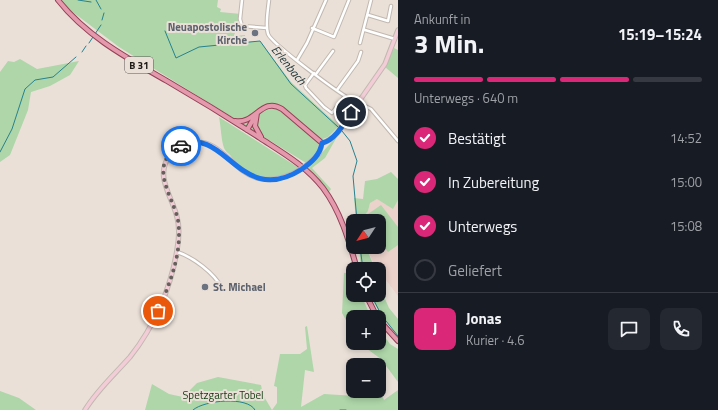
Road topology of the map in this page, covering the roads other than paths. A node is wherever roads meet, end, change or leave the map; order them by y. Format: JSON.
{"nodes":[{"id":1,"x":58,"y":0,"type":"edge"},
{"id":2,"x":242,"y":0,"type":"edge"},
{"id":3,"x":269,"y":0,"type":"edge"},
{"id":4,"x":326,"y":0,"type":"edge"},
{"id":5,"x":349,"y":0,"type":"edge"},
{"id":6,"x":371,"y":0,"type":"edge"},
{"id":7,"x":391,"y":6,"type":"dead end"},
{"id":8,"x":368,"y":14,"type":"junction"},
{"id":9,"x":267,"y":28,"type":"junction"},
{"id":10,"x":312,"y":28,"type":"junction"},
{"id":11,"x":365,"y":30,"type":"junction"},
{"id":12,"x":398,"y":30,"type":"edge"},
{"id":13,"x":395,"y":40,"type":"junction"},
{"id":14,"x":360,"y":43,"type":"dead end"},
{"id":15,"x":333,"y":51,"type":"dead end"},
{"id":16,"x":361,"y":52,"type":"dead end"},
{"id":17,"x":297,"y":60,"type":"junction"},
{"id":18,"x":315,"y":73,"type":"junction"},
{"id":19,"x":337,"y":90,"type":"junction"},
{"id":20,"x":345,"y":96,"type":"junction"},
{"id":21,"x":360,"y":100,"type":"junction"},
{"id":22,"x":354,"y":101,"type":"junction"},
{"id":23,"x":361,"y":104,"type":"junction"},
{"id":24,"x":356,"y":106,"type":"junction"},
{"id":25,"x":256,"y":113,"type":"junction"},
{"id":26,"x":227,"y":117,"type":"junction"},
{"id":27,"x":246,"y":129,"type":"junction"},
{"id":28,"x":398,"y":141,"type":"edge"},
{"id":29,"x":266,"y":142,"type":"junction"},
{"id":30,"x":322,"y":143,"type":"junction"},
{"id":31,"x":177,"y":252,"type":"junction"},
{"id":32,"x":356,"y":262,"type":"edge"},
{"id":33,"x":222,"y":288,"type":"dead end"},
{"id":34,"x":386,"y":328,"type":"edge"},
{"id":35,"x":398,"y":341,"type":"edge"},
{"id":36,"x":85,"y":410,"type":"edge"}],
"edges":[{"from":1,"to":26,"type":"main road","number":"B 31"},
{"from":2,"to":9,"type":"street"},
{"from":3,"to":9,"type":"street"},
{"from":4,"to":10,"type":"street"},
{"from":5,"to":10,"type":"street"},
{"from":6,"to":8,"type":"street"},
{"from":7,"to":8,"type":"street"},
{"from":8,"to":11,"type":"street"},
{"from":9,"to":17,"type":"street"},
{"from":10,"to":17,"type":"street"},
{"from":11,"to":13,"type":"street"},
{"from":11,"to":14,"type":"street"},
{"from":12,"to":13,"type":"street"},
{"from":13,"to":21,"type":"street"},
{"from":15,"to":18,"type":"street"},
{"from":16,"to":19,"type":"street"},
{"from":17,"to":18,"type":"street"},
{"from":18,"to":19,"type":"street"},
{"from":18,"to":20,"type":"street"},
{"from":19,"to":20,"type":"street"},
{"from":20,"to":22,"type":"street"},
{"from":21,"to":22,"type":"street"},
{"from":21,"to":23,"type":"street"},
{"from":22,"to":24,"type":"street"},
{"from":23,"to":24,"type":"street"},
{"from":23,"to":28,"type":"street"},
{"from":24,"to":30,"type":"street"},
{"from":25,"to":26,"type":"main road"},
{"from":25,"to":27,"type":"main road"},
{"from":25,"to":29,"type":"main road"},
{"from":25,"to":30,"type":"main road"},
{"from":26,"to":27,"type":"main road","number":"B 31"},
{"from":27,"to":29,"type":"main road","number":"B 31"},
{"from":29,"to":32,"type":"main road","number":"B 31"},
{"from":30,"to":31,"type":"street","bridge":true},
{"from":31,"to":33,"type":"street"},
{"from":31,"to":36,"type":"street"},
{"from":34,"to":35,"type":"main road"}]}
